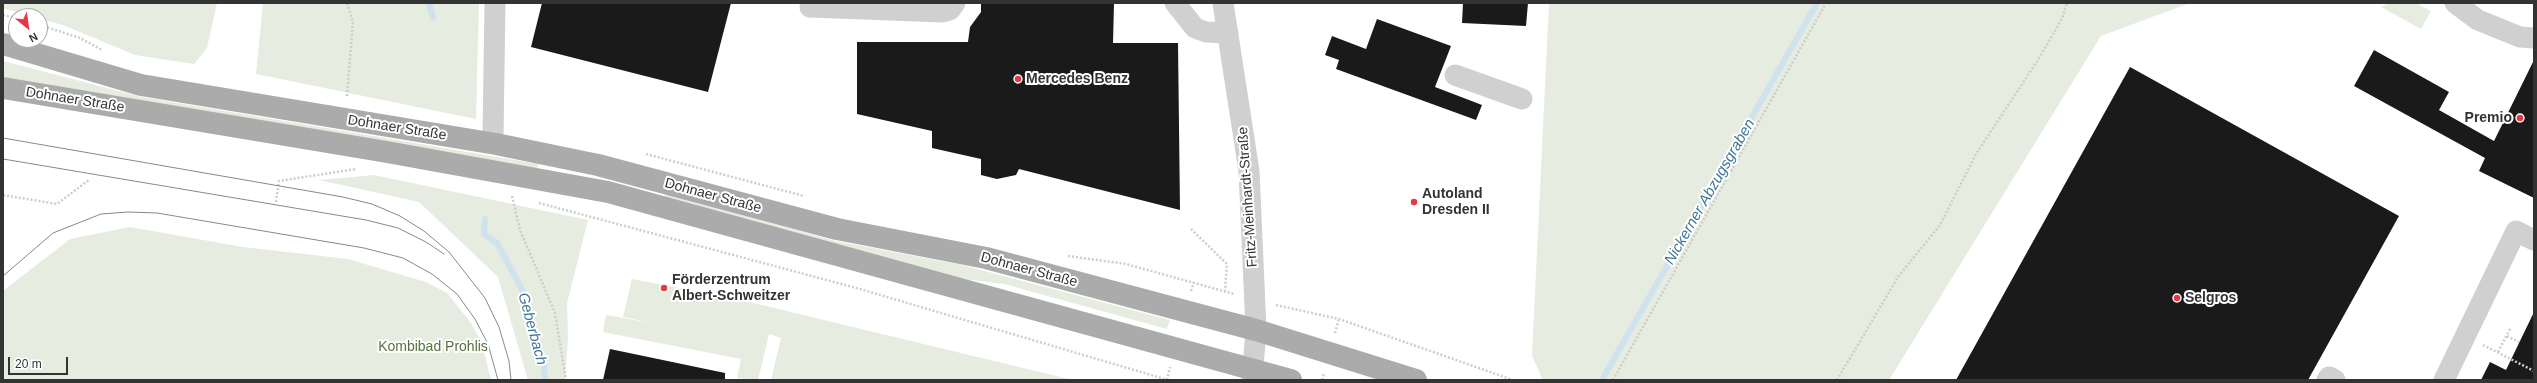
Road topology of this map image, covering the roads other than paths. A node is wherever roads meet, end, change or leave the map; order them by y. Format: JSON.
{"nodes":[{"id":1,"x":495,"y":3,"type":"edge"},
{"id":2,"x":811,"y":3,"type":"edge"},
{"id":3,"x":955,"y":3,"type":"edge"},
{"id":4,"x":1175,"y":3,"type":"edge"},
{"id":5,"x":1224,"y":3,"type":"edge"},
{"id":6,"x":2455,"y":3,"type":"edge"},
{"id":7,"x":1228,"y":33,"type":"junction"},
{"id":8,"x":2534,"y":38,"type":"edge"},
{"id":9,"x":3,"y":44,"type":"edge"},
{"id":10,"x":1455,"y":75,"type":"dead end"},
{"id":11,"x":3,"y":88,"type":"edge"},
{"id":12,"x":1522,"y":99,"type":"dead end"},
{"id":13,"x":496,"y":144,"type":"junction"},
{"id":14,"x":2534,"y":240,"type":"edge"},
{"id":15,"x":1256,"y":330,"type":"junction"},
{"id":16,"x":1253,"y":374,"type":"edge"},
{"id":17,"x":1291,"y":380,"type":"edge"},
{"id":18,"x":1416,"y":380,"type":"edge"},
{"id":19,"x":2444,"y":380,"type":"edge"}],
"edges":[{"from":1,"to":13,"type":"street"},
{"from":2,"to":3,"type":"street"},
{"from":4,"to":7,"type":"street"},
{"from":5,"to":7,"type":"street","name":"Fritz-Meinhardt-Straße"},
{"from":6,"to":8,"type":"street"},
{"from":7,"to":15,"type":"street","name":"Fritz-Meinhardt-Straße"},
{"from":9,"to":13,"type":"main road","name":"Dohnaer Straße"},
{"from":10,"to":12,"type":"street"},
{"from":11,"to":16,"type":"main road","name":"Dohnaer Straße"},
{"from":13,"to":15,"type":"main road","name":"Dohnaer Straße"},
{"from":14,"to":19,"type":"street"},
{"from":15,"to":16,"type":"street","name":"Fritz-Meinhardt-Straße"},
{"from":15,"to":18,"type":"main road","name":"Dohnaer Straße"},
{"from":16,"to":17,"type":"main road","name":"Dohnaer Straße"}]}
